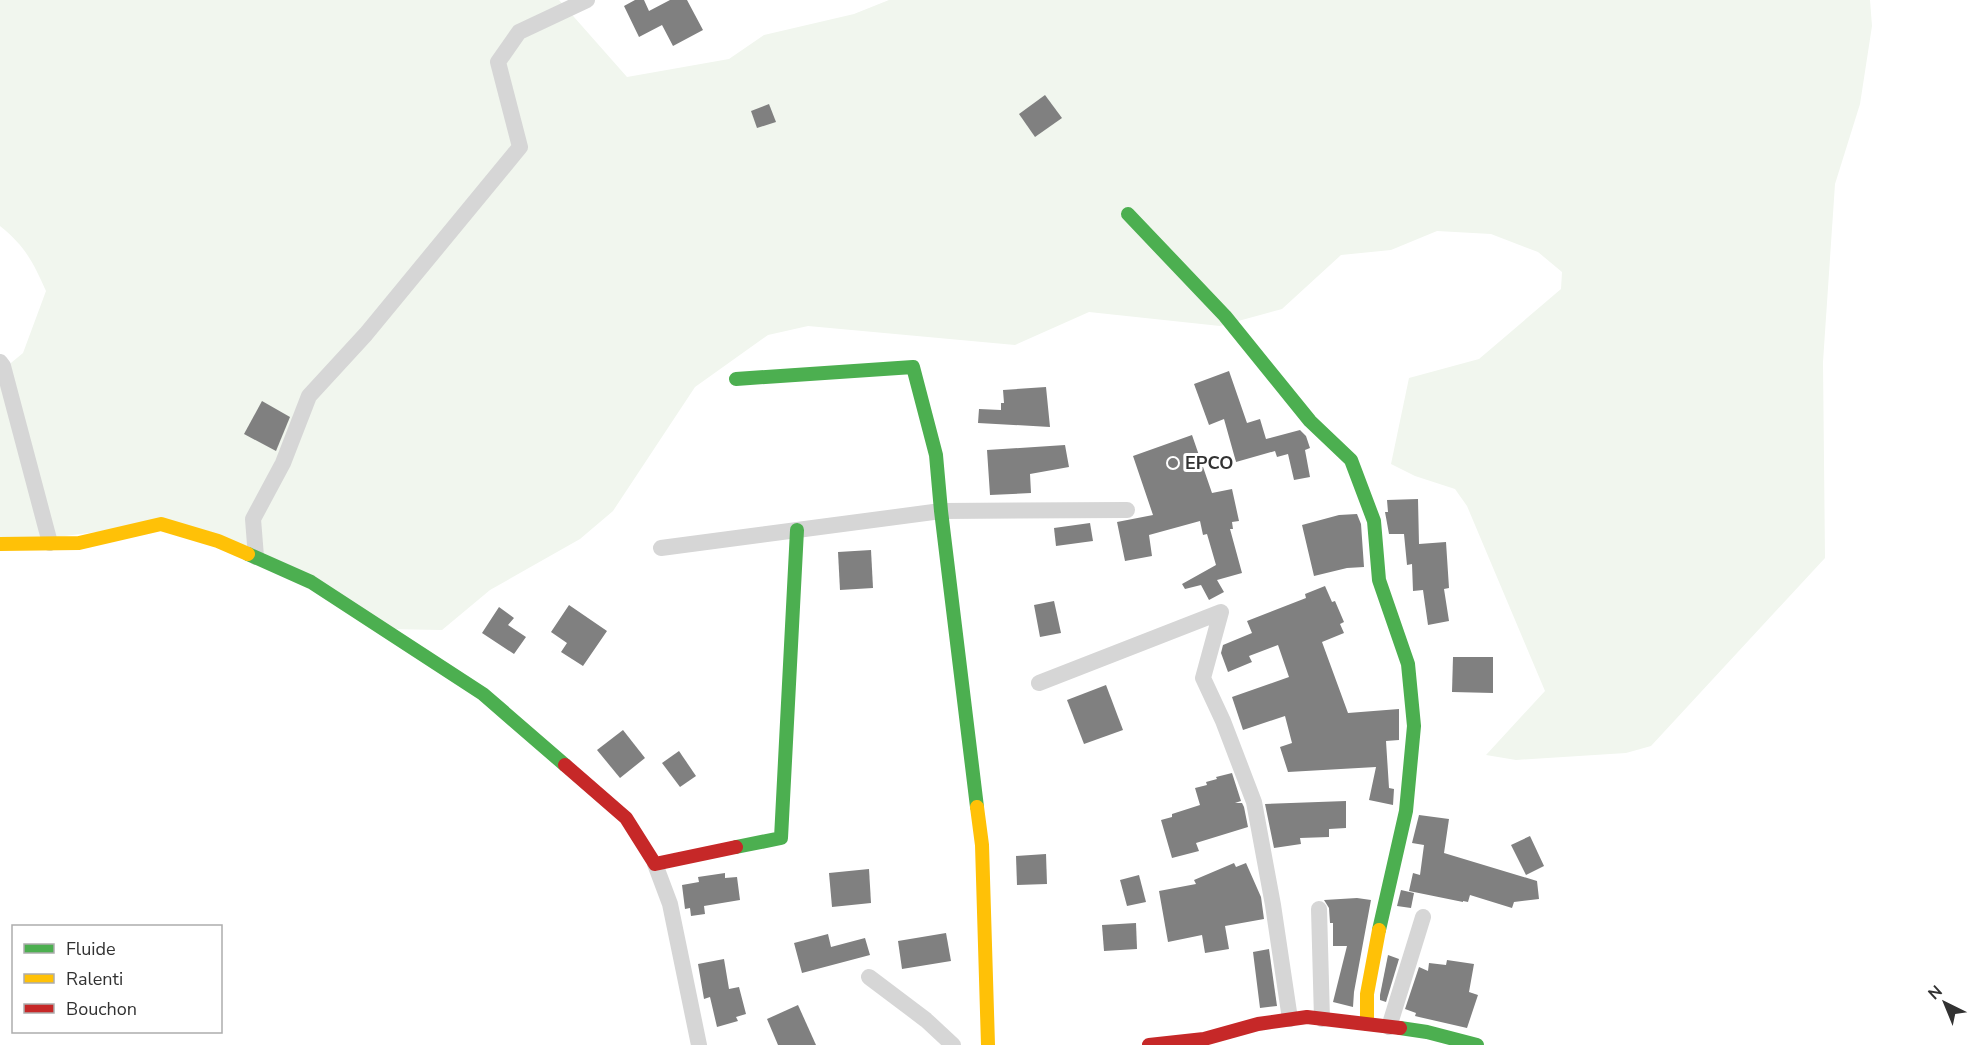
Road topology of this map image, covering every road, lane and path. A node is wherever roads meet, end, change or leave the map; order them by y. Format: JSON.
{"nodes":[{"id":1,"x":587,"y":0,"type":"edge"},
{"id":2,"x":1128,"y":214,"type":"dead end"},
{"id":3,"x":0,"y":362,"type":"edge"},
{"id":4,"x":736,"y":379,"type":"dead end"},
{"id":5,"x":1127,"y":510,"type":"dead end"},
{"id":6,"x":941,"y":512,"type":"junction"},
{"id":7,"x":797,"y":530,"type":"junction"},
{"id":8,"x":50,"y":543,"type":"junction"},
{"id":9,"x":0,"y":544,"type":"edge"},
{"id":10,"x":661,"y":548,"type":"dead end"},
{"id":11,"x":256,"y":557,"type":"junction"},
{"id":12,"x":1039,"y":683,"type":"dead end"},
{"id":13,"x":655,"y":864,"type":"junction"},
{"id":14,"x":1319,"y":909,"type":"dead end"},
{"id":15,"x":1423,"y":917,"type":"dead end"},
{"id":16,"x":869,"y":977,"type":"dead end"},
{"id":17,"x":1322,"y":1018,"type":"junction"},
{"id":18,"x":1290,"y":1019,"type":"junction"},
{"id":19,"x":1367,"y":1024,"type":"junction"},
{"id":20,"x":1389,"y":1027,"type":"junction"},
{"id":21,"x":1216,"y":1040,"type":"edge"},
{"id":22,"x":699,"y":1045,"type":"edge"},
{"id":23,"x":953,"y":1045,"type":"edge"},
{"id":24,"x":988,"y":1045,"type":"edge"},
{"id":25,"x":1149,"y":1045,"type":"edge"},
{"id":26,"x":1477,"y":1045,"type":"edge"}],
"edges":[{"from":1,"to":11,"type":"street"},
{"from":2,"to":19,"type":"street"},
{"from":3,"to":8,"type":"street"},
{"from":4,"to":6,"type":"street"},
{"from":5,"to":6,"type":"street"},
{"from":6,"to":7,"type":"street"},
{"from":6,"to":24,"type":"street"},
{"from":7,"to":10,"type":"street"},
{"from":7,"to":13,"type":"street"},
{"from":8,"to":9,"type":"street"},
{"from":8,"to":11,"type":"street"},
{"from":11,"to":13,"type":"street"},
{"from":12,"to":18,"type":"street"},
{"from":13,"to":22,"type":"street"},
{"from":14,"to":17,"type":"street"},
{"from":15,"to":20,"type":"street"},
{"from":16,"to":23,"type":"street"},
{"from":17,"to":18,"type":"street"},
{"from":17,"to":19,"type":"street"},
{"from":18,"to":21,"type":"street"},
{"from":19,"to":20,"type":"street"},
{"from":20,"to":26,"type":"street"},
{"from":21,"to":25,"type":"street"}]}
